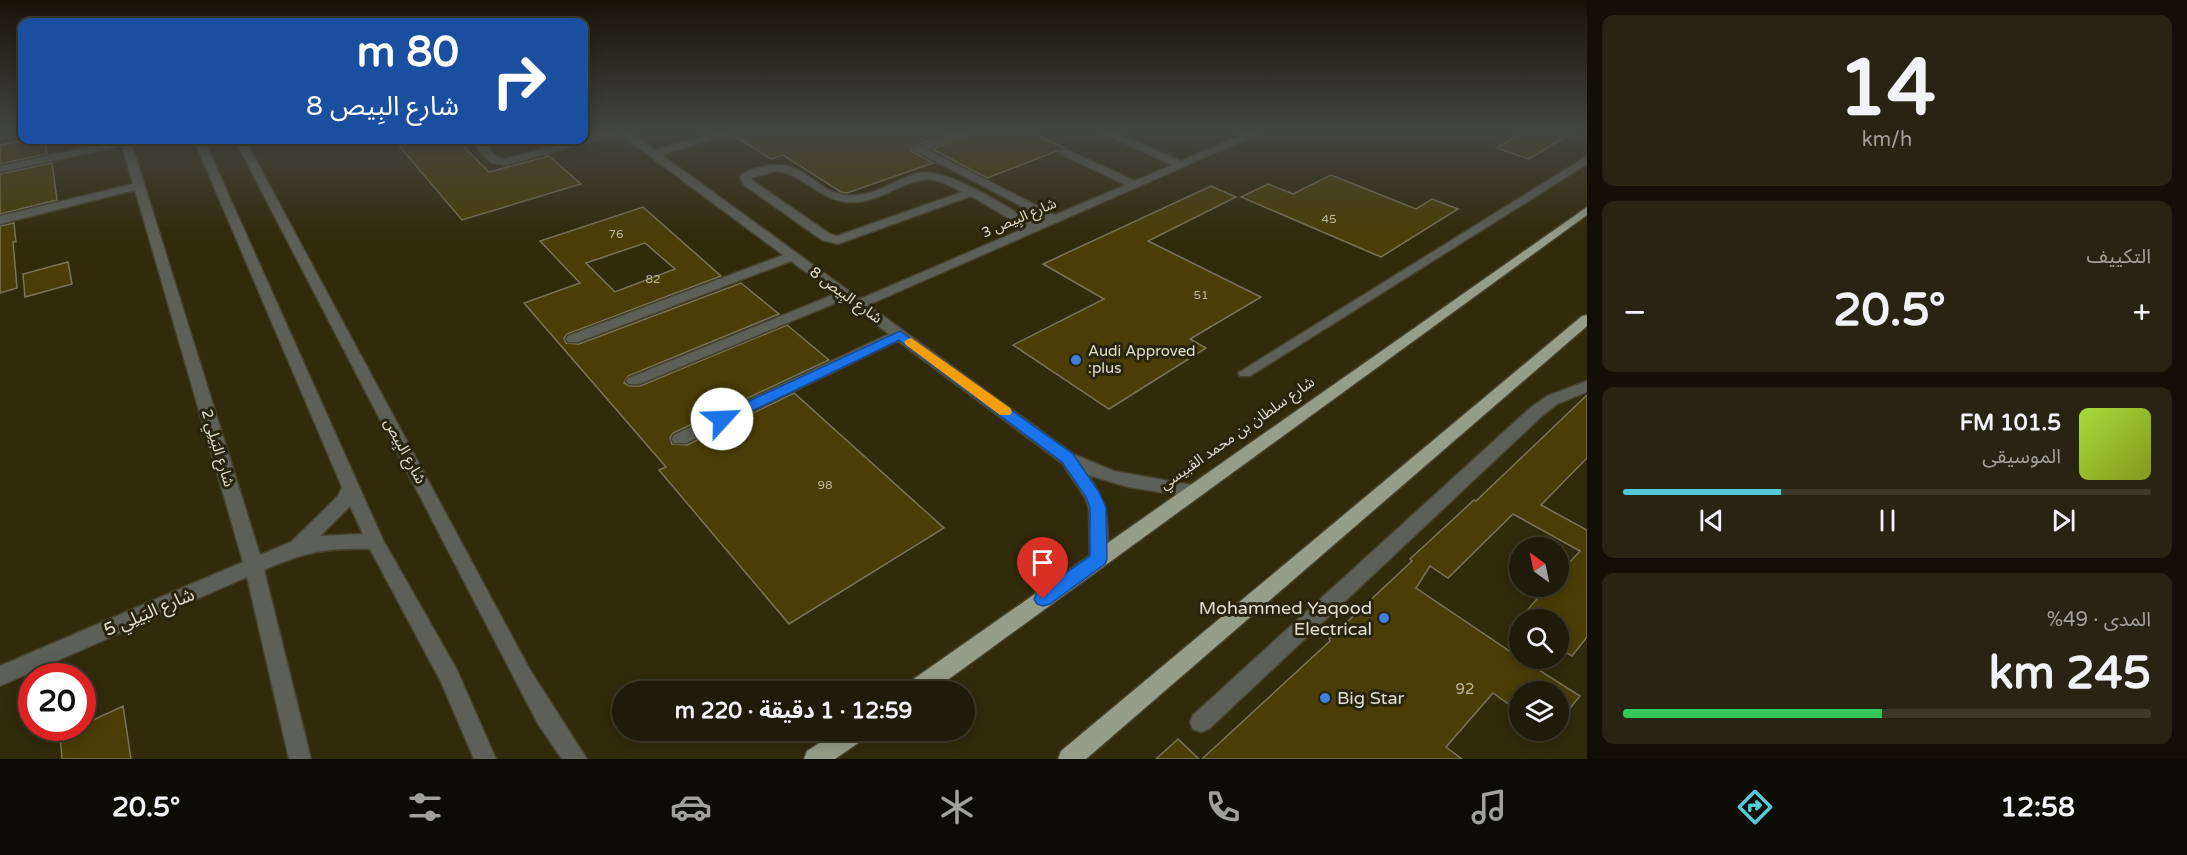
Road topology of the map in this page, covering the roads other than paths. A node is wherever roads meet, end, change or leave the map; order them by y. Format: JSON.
{"nodes":[{"id":1,"x":134,"y":167,"type":"edge"},
{"id":2,"x":211,"y":167,"type":"edge"},
{"id":3,"x":254,"y":167,"type":"edge"},
{"id":4,"x":672,"y":167,"type":"edge"},
{"id":5,"x":777,"y":167,"type":"edge"},
{"id":6,"x":784,"y":167,"type":"edge"},
{"id":7,"x":953,"y":167,"type":"edge"},
{"id":8,"x":1097,"y":167,"type":"edge"},
{"id":9,"x":1175,"y":167,"type":"edge"},
{"id":10,"x":1574,"y":167,"type":"edge"},
{"id":11,"x":1135,"y":185,"type":"junction"},
{"id":12,"x":139,"y":186,"type":"junction"},
{"id":13,"x":970,"y":193,"type":"junction"},
{"id":14,"x":1587,"y":210,"type":"edge"},
{"id":15,"x":1054,"y":219,"type":"junction"},
{"id":16,"x":0,"y":220,"type":"edge"},
{"id":17,"x":1034,"y":228,"type":"junction"},
{"id":18,"x":793,"y":256,"type":"junction"},
{"id":19,"x":845,"y":294,"type":"junction"},
{"id":20,"x":859,"y":304,"type":"junction"},
{"id":21,"x":1587,"y":320,"type":"edge"},
{"id":22,"x":900,"y":334,"type":"junction"},
{"id":23,"x":573,"y":339,"type":"dead end"},
{"id":24,"x":1245,"y":373,"type":"dead end"},
{"id":25,"x":634,"y":381,"type":"dead end"},
{"id":26,"x":1587,"y":386,"type":"edge"},
{"id":27,"x":680,"y":440,"type":"dead end"},
{"id":28,"x":1067,"y":458,"type":"junction"},
{"id":29,"x":351,"y":486,"type":"junction"},
{"id":30,"x":1191,"y":491,"type":"junction"},
{"id":31,"x":375,"y":542,"type":"junction"},
{"id":32,"x":298,"y":547,"type":"junction"},
{"id":33,"x":1099,"y":559,"type":"junction"},
{"id":34,"x":254,"y":566,"type":"junction"},
{"id":35,"x":0,"y":676,"type":"edge"},
{"id":36,"x":928,"y":681,"type":"edge"},
{"id":37,"x":1201,"y":722,"type":"dead end"},
{"id":38,"x":842,"y":741,"type":"edge"},
{"id":39,"x":300,"y":759,"type":"edge"},
{"id":40,"x":485,"y":759,"type":"edge"},
{"id":41,"x":576,"y":759,"type":"edge"},
{"id":42,"x":815,"y":759,"type":"edge"},
{"id":43,"x":1069,"y":759,"type":"edge"}],
"edges":[{"from":1,"to":12,"type":"street","name":"شارع البَيلِي 2"},
{"from":2,"to":29,"type":"street"},
{"from":3,"to":41,"type":"street","name":"شارع البِيص"},
{"from":4,"to":18,"type":"street","name":"شارع البِيص 8"},
{"from":5,"to":13,"type":"street"},
{"from":6,"to":13,"type":"street"},
{"from":7,"to":15,"type":"street"},
{"from":8,"to":11,"type":"street"},
{"from":9,"to":11,"type":"street","name":"شارع البِيص 3"},
{"from":10,"to":24,"type":"street"},
{"from":11,"to":15,"type":"street","name":"شارع البِيص 3"},
{"from":12,"to":16,"type":"street"},
{"from":12,"to":34,"type":"street","name":"شارع البَيلِي 2"},
{"from":13,"to":17,"type":"street"},
{"from":14,"to":30,"type":"main road","name":"شارع سلطان بن محمد القبيسي"},
{"from":15,"to":17,"type":"street","name":"شارع البِيص 3"},
{"from":17,"to":20,"type":"street","name":"شارع البِيص 3"},
{"from":18,"to":19,"type":"street","name":"شارع البِيص 8"},
{"from":18,"to":23,"type":"street"},
{"from":19,"to":20,"type":"street","name":"شارع البِيص 8"},
{"from":19,"to":25,"type":"street"},
{"from":20,"to":22,"type":"street","name":"شارع البِيص 8"},
{"from":21,"to":43,"type":"main road"},
{"from":22,"to":27,"type":"street"},
{"from":22,"to":28,"type":"street","name":"شارع البِيص 8"},
{"from":26,"to":37,"type":"street"},
{"from":28,"to":30,"type":"street","name":"شارع البِيص 8"},
{"from":28,"to":33,"type":"street","name":"شارع البِيص 8"},
{"from":29,"to":31,"type":"street"},
{"from":29,"to":32,"type":"street","name":"شارع البَيلِي 5"},
{"from":30,"to":33,"type":"main road","name":"شارع سلطان بن محمد القبيسي"},
{"from":31,"to":32,"type":"street","name":"شارع البَيلِي 5"},
{"from":31,"to":40,"type":"street"},
{"from":32,"to":34,"type":"street","name":"شارع البَيلِي 5"},
{"from":33,"to":36,"type":"main road","name":"شارع سلطان بن محمد القبيسي"},
{"from":34,"to":35,"type":"street","name":"شارع البَيلِي 5"},
{"from":34,"to":39,"type":"street","name":"شارع البَيلِي 2"},
{"from":38,"to":42,"type":"main road"}]}
